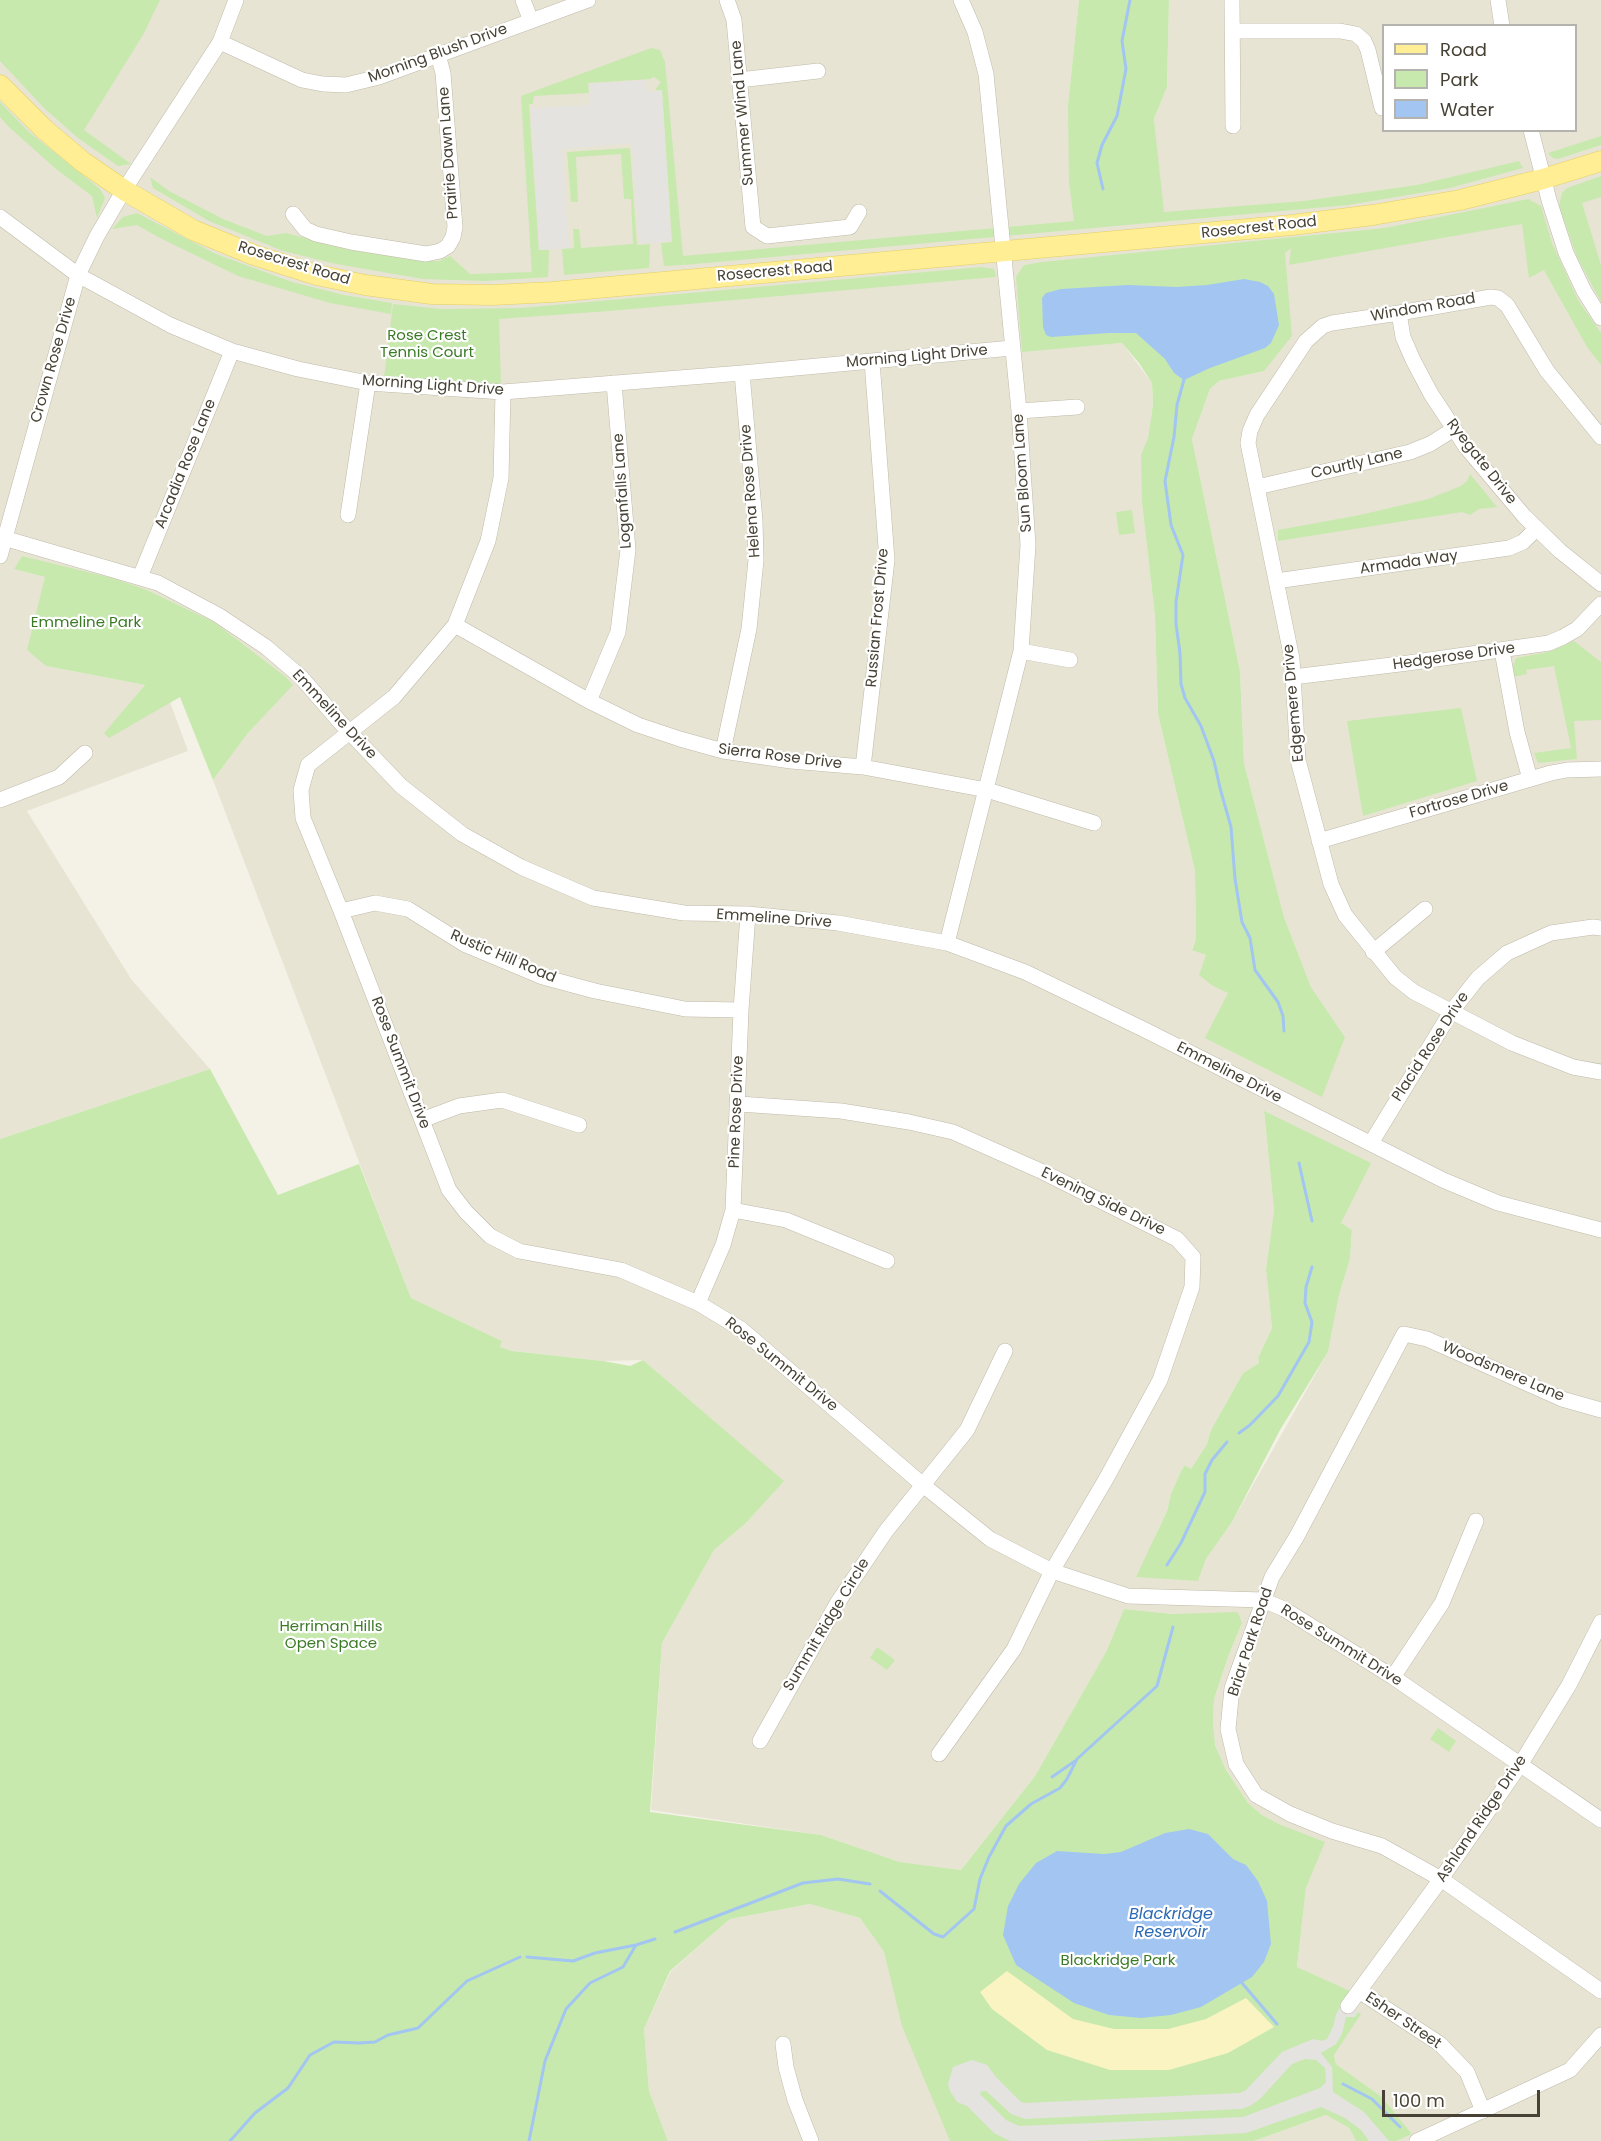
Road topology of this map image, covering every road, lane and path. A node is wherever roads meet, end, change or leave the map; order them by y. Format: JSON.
{"nodes":[{"id":1,"x":236,"y":0,"type":"edge"},
{"id":2,"x":523,"y":0,"type":"edge"},
{"id":3,"x":588,"y":0,"type":"edge"},
{"id":4,"x":727,"y":0,"type":"edge"},
{"id":5,"x":961,"y":0,"type":"edge"},
{"id":6,"x":1232,"y":0,"type":"edge"},
{"id":7,"x":1498,"y":0,"type":"edge"},
{"id":8,"x":531,"y":21,"type":"junction"},
{"id":9,"x":1502,"y":24,"type":"edge"},
{"id":10,"x":1232,"y":31,"type":"junction"},
{"id":11,"x":220,"y":42,"type":"junction"},
{"id":12,"x":438,"y":55,"type":"junction"},
{"id":13,"x":818,"y":71,"type":"dead end"},
{"id":14,"x":739,"y":80,"type":"junction"},
{"id":15,"x":0,"y":85,"type":"edge"},
{"id":16,"x":1382,"y":108,"type":"dead end"},
{"id":17,"x":1233,"y":126,"type":"dead end"},
{"id":18,"x":1532,"y":132,"type":"edge"},
{"id":19,"x":1601,"y":161,"type":"edge"},
{"id":20,"x":1544,"y":179,"type":"junction"},
{"id":21,"x":124,"y":190,"type":"junction"},
{"id":22,"x":859,"y":212,"type":"dead end"},
{"id":23,"x":293,"y":214,"type":"dead end"},
{"id":24,"x":0,"y":217,"type":"edge"},
{"id":25,"x":1004,"y":251,"type":"junction"},
{"id":26,"x":78,"y":275,"type":"junction"},
{"id":27,"x":1399,"y":314,"type":"junction"},
{"id":28,"x":1601,"y":318,"type":"edge"},
{"id":29,"x":1319,"y":329,"type":"joint"},
{"id":30,"x":1012,"y":348,"type":"junction"},
{"id":31,"x":232,"y":351,"type":"junction"},
{"id":32,"x":872,"y":361,"type":"junction"},
{"id":33,"x":742,"y":373,"type":"junction"},
{"id":34,"x":368,"y":383,"type":"junction"},
{"id":35,"x":614,"y":383,"type":"junction"},
{"id":36,"x":502,"y":392,"type":"junction"},
{"id":37,"x":1077,"y":407,"type":"dead end"},
{"id":38,"x":1019,"y":411,"type":"junction"},
{"id":39,"x":1454,"y":429,"type":"junction"},
{"id":40,"x":1601,"y":437,"type":"edge"},
{"id":41,"x":1257,"y":488,"type":"junction"},
{"id":42,"x":348,"y":515,"type":"dead end"},
{"id":43,"x":1536,"y":529,"type":"junction"},
{"id":44,"x":2,"y":537,"type":"edge"},
{"id":45,"x":0,"y":556,"type":"edge"},
{"id":46,"x":140,"y":577,"type":"junction"},
{"id":47,"x":1276,"y":581,"type":"junction"},
{"id":48,"x":1601,"y":584,"type":"edge"},
{"id":49,"x":1601,"y":604,"type":"edge"},
{"id":50,"x":455,"y":625,"type":"junction"},
{"id":51,"x":1021,"y":651,"type":"junction"},
{"id":52,"x":1502,"y":651,"type":"junction"},
{"id":53,"x":1070,"y":660,"type":"dead end"},
{"id":54,"x":1293,"y":677,"type":"junction"},
{"id":55,"x":589,"y":701,"type":"junction"},
{"id":56,"x":349,"y":731,"type":"junction"},
{"id":57,"x":723,"y":751,"type":"junction"},
{"id":58,"x":85,"y":753,"type":"dead end"},
{"id":59,"x":863,"y":766,"type":"junction"},
{"id":60,"x":1601,"y":769,"type":"edge"},
{"id":61,"x":1530,"y":779,"type":"junction"},
{"id":62,"x":987,"y":790,"type":"junction"},
{"id":63,"x":0,"y":800,"type":"edge"},
{"id":64,"x":1094,"y":823,"type":"dead end"},
{"id":65,"x":1319,"y":841,"type":"junction"},
{"id":66,"x":1425,"y":909,"type":"dead end"},
{"id":67,"x":341,"y":910,"type":"junction"},
{"id":68,"x":748,"y":914,"type":"junction"},
{"id":69,"x":1601,"y":928,"type":"edge"},
{"id":70,"x":947,"y":943,"type":"junction"},
{"id":71,"x":1373,"y":952,"type":"junction"},
{"id":72,"x":741,"y":1010,"type":"junction"},
{"id":73,"x":1451,"y":1012,"type":"junction"},
{"id":74,"x":1601,"y":1072,"type":"edge"},
{"id":75,"x":739,"y":1104,"type":"junction"},
{"id":76,"x":422,"y":1120,"type":"junction"},
{"id":77,"x":579,"y":1125,"type":"dead end"},
{"id":78,"x":1371,"y":1143,"type":"junction"},
{"id":79,"x":733,"y":1210,"type":"junction"},
{"id":80,"x":1601,"y":1230,"type":"edge"},
{"id":81,"x":887,"y":1261,"type":"dead end"},
{"id":82,"x":698,"y":1303,"type":"junction"},
{"id":83,"x":1404,"y":1334,"type":"joint"},
{"id":84,"x":1005,"y":1351,"type":"dead end"},
{"id":85,"x":1601,"y":1410,"type":"edge"},
{"id":86,"x":923,"y":1485,"type":"junction"},
{"id":87,"x":1476,"y":1521,"type":"dead end"},
{"id":88,"x":1052,"y":1571,"type":"junction"},
{"id":89,"x":1263,"y":1600,"type":"junction"},
{"id":90,"x":1601,"y":1622,"type":"edge"},
{"id":91,"x":1393,"y":1677,"type":"junction"},
{"id":92,"x":760,"y":1741,"type":"dead end"},
{"id":93,"x":939,"y":1754,"type":"dead end"},
{"id":94,"x":1520,"y":1765,"type":"junction"},
{"id":95,"x":1601,"y":1820,"type":"edge"},
{"id":96,"x":1441,"y":1879,"type":"junction"},
{"id":97,"x":1359,"y":1991,"type":"junction"},
{"id":98,"x":1601,"y":1991,"type":"edge"},
{"id":99,"x":1348,"y":2006,"type":"dead end"},
{"id":100,"x":1601,"y":2035,"type":"edge"},
{"id":101,"x":783,"y":2044,"type":"dead end"},
{"id":102,"x":1483,"y":2111,"type":"junction"},
{"id":103,"x":811,"y":2141,"type":"edge"},
{"id":104,"x":1417,"y":2141,"type":"edge"}],
"edges":[{"from":1,"to":11,"type":"street","name":"Crown Rose Drive"},
{"from":2,"to":8,"type":"street"},
{"from":3,"to":8,"type":"street","name":"Morning Blush Drive"},
{"from":4,"to":14,"type":"street","name":"Summer Wind Lane"},
{"from":5,"to":25,"type":"street","name":"Sun Bloom Lane"},
{"from":6,"to":10,"type":"street"},
{"from":7,"to":9,"type":"street"},
{"from":8,"to":12,"type":"street","name":"Morning Blush Drive"},
{"from":10,"to":16,"type":"street"},
{"from":10,"to":17,"type":"street"},
{"from":11,"to":12,"type":"street","name":"Morning Blush Drive"},
{"from":11,"to":21,"type":"street","name":"Crown Rose Drive"},
{"from":12,"to":23,"type":"street","name":"Prairie Dawn Lane"},
{"from":13,"to":14,"type":"street"},
{"from":14,"to":22,"type":"street","name":"Summer Wind Lane"},
{"from":15,"to":21,"type":"main road","name":"Rosecrest Road"},
{"from":18,"to":20,"type":"street"},
{"from":19,"to":20,"type":"main road","name":"Rosecrest Road"},
{"from":20,"to":25,"type":"main road","name":"Rosecrest Road"},
{"from":20,"to":28,"type":"street"},
{"from":21,"to":25,"type":"main road","name":"Rosecrest Road"},
{"from":21,"to":26,"type":"street","name":"Crown Rose Drive"},
{"from":24,"to":26,"type":"street","name":"Morning Light Drive"},
{"from":25,"to":30,"type":"street","name":"Sun Bloom Lane"},
{"from":26,"to":31,"type":"street","name":"Morning Light Drive"},
{"from":26,"to":44,"type":"street","name":"Crown Rose Drive"},
{"from":27,"to":29,"type":"street","name":"Windom Road"},
{"from":27,"to":39,"type":"street","name":"Ryegate Drive"},
{"from":27,"to":40,"type":"street","name":"Windom Road"},
{"from":29,"to":41,"type":"street","name":"Edgemere Drive"},
{"from":30,"to":32,"type":"street","name":"Morning Light Drive"},
{"from":30,"to":38,"type":"street","name":"Sun Bloom Lane"},
{"from":31,"to":34,"type":"street","name":"Morning Light Drive"},
{"from":31,"to":46,"type":"street","name":"Arcadia Rose Lane"},
{"from":32,"to":33,"type":"street","name":"Morning Light Drive"},
{"from":32,"to":59,"type":"street","name":"Russian Frost Drive"},
{"from":33,"to":35,"type":"street","name":"Morning Light Drive"},
{"from":33,"to":57,"type":"street","name":"Helena Rose Drive"},
{"from":34,"to":36,"type":"street","name":"Morning Light Drive"},
{"from":34,"to":42,"type":"street"},
{"from":35,"to":36,"type":"street","name":"Morning Light Drive"},
{"from":35,"to":55,"type":"street","name":"Loganfalls Lane"},
{"from":36,"to":50,"type":"street","name":"Rose Summit Drive"},
{"from":37,"to":38,"type":"street"},
{"from":38,"to":51,"type":"street","name":"Sun Bloom Lane"},
{"from":39,"to":41,"type":"street","name":"Courtly Lane"},
{"from":39,"to":43,"type":"street","name":"Ryegate Drive"},
{"from":41,"to":47,"type":"street","name":"Edgemere Drive"},
{"from":43,"to":47,"type":"street","name":"Armada Way"},
{"from":43,"to":48,"type":"street","name":"Ryegate Drive"},
{"from":44,"to":45,"type":"street","name":"Crown Rose Drive"},
{"from":44,"to":46,"type":"street","name":"Emmeline Drive"},
{"from":46,"to":56,"type":"street","name":"Emmeline Drive"},
{"from":47,"to":54,"type":"street","name":"Edgemere Drive"},
{"from":49,"to":52,"type":"street","name":"Hedgerose Drive"},
{"from":50,"to":55,"type":"street","name":"Sierra Rose Drive"},
{"from":50,"to":56,"type":"street","name":"Rose Summit Drive"},
{"from":51,"to":53,"type":"street"},
{"from":51,"to":62,"type":"street","name":"Sun Bloom Lane"},
{"from":52,"to":54,"type":"street","name":"Hedgerose Drive"},
{"from":52,"to":61,"type":"street"},
{"from":54,"to":65,"type":"street","name":"Edgemere Drive"},
{"from":55,"to":57,"type":"street","name":"Sierra Rose Drive"},
{"from":56,"to":67,"type":"street","name":"Rose Summit Drive"},
{"from":56,"to":68,"type":"street","name":"Emmeline Drive"},
{"from":57,"to":59,"type":"street","name":"Sierra Rose Drive"},
{"from":58,"to":63,"type":"street"},
{"from":59,"to":62,"type":"street","name":"Sierra Rose Drive"},
{"from":60,"to":61,"type":"street","name":"Fortrose Drive"},
{"from":61,"to":65,"type":"street","name":"Fortrose Drive"},
{"from":62,"to":64,"type":"street","name":"Sierra Rose Drive"},
{"from":62,"to":70,"type":"street","name":"Sun Bloom Lane"},
{"from":65,"to":71,"type":"street","name":"Edgemere Drive"},
{"from":66,"to":71,"type":"street"},
{"from":67,"to":72,"type":"street","name":"Rustic Hill Road"},
{"from":67,"to":76,"type":"street","name":"Rose Summit Drive"},
{"from":68,"to":70,"type":"street","name":"Emmeline Drive"},
{"from":68,"to":72,"type":"street","name":"Pine Rose Drive"},
{"from":69,"to":73,"type":"street","name":"Placid Rose Drive"},
{"from":70,"to":78,"type":"street","name":"Emmeline Drive"},
{"from":71,"to":73,"type":"street","name":"Edgemere Drive"},
{"from":72,"to":75,"type":"street","name":"Pine Rose Drive"},
{"from":73,"to":74,"type":"street","name":"Edgemere Drive"},
{"from":73,"to":78,"type":"street","name":"Placid Rose Drive"},
{"from":75,"to":79,"type":"street","name":"Pine Rose Drive"},
{"from":75,"to":88,"type":"street","name":"Evening Side Drive"},
{"from":76,"to":77,"type":"street"},
{"from":76,"to":82,"type":"street","name":"Rose Summit Drive"},
{"from":78,"to":80,"type":"street","name":"Emmeline Drive"},
{"from":79,"to":81,"type":"street"},
{"from":79,"to":82,"type":"street","name":"Pine Rose Drive"},
{"from":82,"to":86,"type":"street","name":"Rose Summit Drive"},
{"from":83,"to":85,"type":"street","name":"Woodsmere Lane"},
{"from":83,"to":89,"type":"street","name":"Briar Park Road"},
{"from":84,"to":86,"type":"street","name":"Summit Ridge Circle"},
{"from":86,"to":88,"type":"street","name":"Rose Summit Drive"},
{"from":86,"to":92,"type":"street","name":"Summit Ridge Circle"},
{"from":87,"to":91,"type":"street"},
{"from":88,"to":89,"type":"street","name":"Rose Summit Drive"},
{"from":88,"to":93,"type":"street","name":"Evening Side Drive"},
{"from":89,"to":91,"type":"street","name":"Rose Summit Drive"},
{"from":89,"to":96,"type":"street","name":"Briar Park Road"},
{"from":90,"to":94,"type":"street","name":"Ashland Ridge Drive"},
{"from":91,"to":94,"type":"street","name":"Rose Summit Drive"},
{"from":94,"to":95,"type":"street","name":"Rose Summit Drive"},
{"from":94,"to":96,"type":"street","name":"Ashland Ridge Drive"},
{"from":96,"to":97,"type":"street","name":"Ashland Ridge Drive"},
{"from":96,"to":98,"type":"street","name":"Briar Park Road"},
{"from":97,"to":99,"type":"street","name":"Ashland Ridge Drive"},
{"from":97,"to":102,"type":"street","name":"Esher Street"},
{"from":100,"to":102,"type":"street"},
{"from":101,"to":103,"type":"street"},
{"from":102,"to":104,"type":"street"}]}
